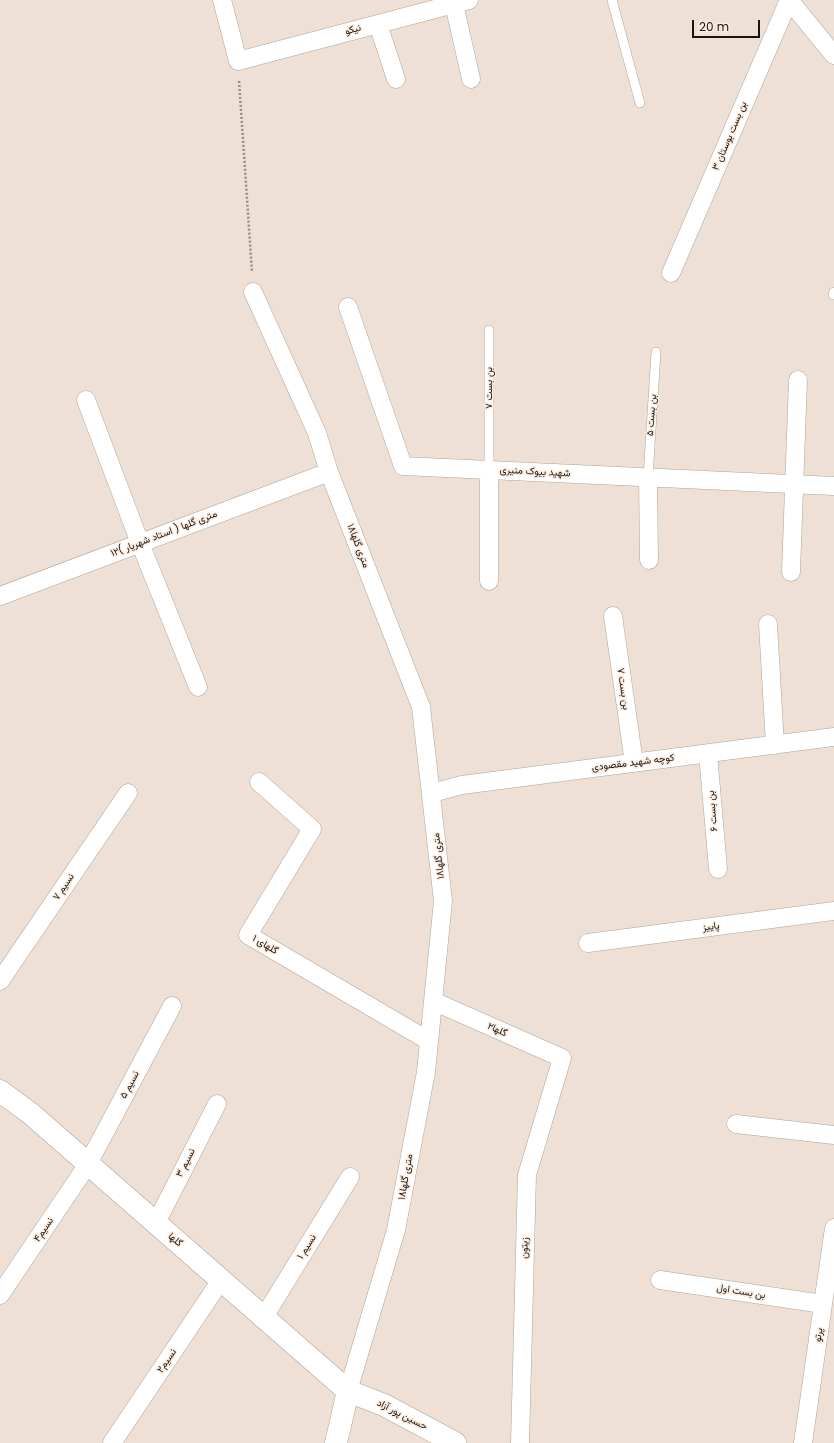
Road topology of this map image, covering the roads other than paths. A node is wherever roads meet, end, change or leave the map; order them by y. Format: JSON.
{"nodes":[{"id":1,"x":222,"y":0,"type":"edge"},
{"id":2,"x":612,"y":0,"type":"edge"},
{"id":3,"x":789,"y":0,"type":"edge"},
{"id":4,"x":461,"y":2,"type":"edge"},
{"id":5,"x":378,"y":24,"type":"junction"},
{"id":6,"x":834,"y":55,"type":"edge"},
{"id":7,"x":396,"y":78,"type":"dead end"},
{"id":8,"x":471,"y":79,"type":"dead end"},
{"id":9,"x":640,"y":103,"type":"dead end"},
{"id":10,"x":671,"y":273,"type":"dead end"},
{"id":11,"x":253,"y":292,"type":"road end"},
{"id":12,"x":348,"y":308,"type":"dead end"},
{"id":13,"x":489,"y":330,"type":"dead end"},
{"id":14,"x":656,"y":352,"type":"dead end"},
{"id":15,"x":798,"y":380,"type":"dead end"},
{"id":16,"x":86,"y":400,"type":"dead end"},
{"id":17,"x":489,"y":470,"type":"junction"},
{"id":18,"x":329,"y":472,"type":"junction"},
{"id":19,"x":648,"y":477,"type":"junction"},
{"id":20,"x":795,"y":484,"type":"junction"},
{"id":21,"x":834,"y":486,"type":"edge"},
{"id":22,"x":140,"y":543,"type":"junction"},
{"id":23,"x":649,"y":560,"type":"dead end"},
{"id":24,"x":791,"y":572,"type":"dead end"},
{"id":25,"x":489,"y":581,"type":"dead end"},
{"id":26,"x":0,"y":596,"type":"edge"},
{"id":27,"x":613,"y":616,"type":"dead end"},
{"id":28,"x":768,"y":624,"type":"dead end"},
{"id":29,"x":198,"y":687,"type":"dead end"},
{"id":30,"x":834,"y":737,"type":"edge"},
{"id":31,"x":775,"y":745,"type":"junction"},
{"id":32,"x":708,"y":754,"type":"junction"},
{"id":33,"x":634,"y":763,"type":"junction"},
{"id":34,"x":259,"y":782,"type":"dead end"},
{"id":35,"x":128,"y":793,"type":"dead end"},
{"id":36,"x":432,"y":793,"type":"junction"},
{"id":37,"x":718,"y":869,"type":"dead end"},
{"id":38,"x":834,"y":911,"type":"edge"},
{"id":39,"x":588,"y":943,"type":"dead end"},
{"id":40,"x":0,"y":981,"type":"edge"},
{"id":41,"x":433,"y":1001,"type":"junction"},
{"id":42,"x":172,"y":1006,"type":"dead end"},
{"id":43,"x":429,"y":1041,"type":"junction"},
{"id":44,"x":562,"y":1058,"type":"joint"},
{"id":45,"x":0,"y":1091,"type":"edge"},
{"id":46,"x":216,"y":1104,"type":"dead end"},
{"id":47,"x":736,"y":1124,"type":"dead end"},
{"id":48,"x":834,"y":1135,"type":"edge"},
{"id":49,"x":88,"y":1164,"type":"junction"},
{"id":50,"x":350,"y":1177,"type":"dead end"},
{"id":51,"x":156,"y":1223,"type":"junction"},
{"id":52,"x":834,"y":1228,"type":"edge"},
{"id":53,"x":222,"y":1280,"type":"junction"},
{"id":54,"x":660,"y":1280,"type":"dead end"},
{"id":55,"x":0,"y":1295,"type":"edge"},
{"id":56,"x":823,"y":1304,"type":"junction"},
{"id":57,"x":264,"y":1317,"type":"junction"},
{"id":58,"x":348,"y":1391,"type":"junction"},
{"id":59,"x":112,"y":1443,"type":"edge"},
{"id":60,"x":336,"y":1443,"type":"edge"},
{"id":61,"x":455,"y":1443,"type":"edge"},
{"id":62,"x":520,"y":1443,"type":"edge"},
{"id":63,"x":803,"y":1443,"type":"edge"}],
"edges":[{"from":1,"to":5,"type":"street","name":"نیکو"},
{"from":2,"to":9,"type":"lane"},
{"from":3,"to":6,"type":"street"},
{"from":3,"to":10,"type":"street","name":"بن بست بوستان ۳"},
{"from":4,"to":5,"type":"street","name":"نیکو"},
{"from":4,"to":8,"type":"street"},
{"from":5,"to":7,"type":"street"},
{"from":11,"to":18,"type":"street","name":"۱۸متری گلها"},
{"from":12,"to":17,"type":"street","name":"شهید بیوک منیری"},
{"from":13,"to":17,"type":"lane","name":"بن بست ۷"},
{"from":14,"to":19,"type":"lane","name":"بن بست ۵"},
{"from":15,"to":20,"type":"street"},
{"from":16,"to":22,"type":"street"},
{"from":17,"to":19,"type":"street","name":"شهید بیوک منیری"},
{"from":17,"to":25,"type":"street"},
{"from":18,"to":22,"type":"street","name":"۱۲متری گلها ( استاد شهریار )"},
{"from":18,"to":36,"type":"street","name":"۱۸متری گلها"},
{"from":19,"to":20,"type":"street","name":"شهید بیوک منیری"},
{"from":19,"to":23,"type":"street"},
{"from":20,"to":21,"type":"street","name":"شهید بیوک منیری"},
{"from":20,"to":24,"type":"street"},
{"from":22,"to":26,"type":"street","name":"۱۲متری گلها ( استاد شهریار )"},
{"from":22,"to":29,"type":"street"},
{"from":27,"to":33,"type":"street","name":"بن بست ۷"},
{"from":28,"to":31,"type":"street"},
{"from":30,"to":31,"type":"street","name":"کوچه شهید مقصودی"},
{"from":31,"to":32,"type":"street","name":"کوچه شهید مقصودی"},
{"from":32,"to":33,"type":"street","name":"کوچه شهید مقصودی"},
{"from":32,"to":37,"type":"street","name":"بن بست ۶"},
{"from":33,"to":36,"type":"street","name":"کوچه شهید مقصودی"},
{"from":34,"to":43,"type":"street","name":"گلهای ۱"},
{"from":35,"to":40,"type":"street","name":"نسیم ۷"},
{"from":36,"to":41,"type":"street","name":"۱۸متری گلها"},
{"from":38,"to":39,"type":"street","name":"پاییز"},
{"from":41,"to":43,"type":"street","name":"۱۸متری گلها"},
{"from":41,"to":44,"type":"street","name":"گلها۲"},
{"from":42,"to":49,"type":"street","name":"نسیم ۵"},
{"from":43,"to":58,"type":"street","name":"۱۸متری گلها"},
{"from":44,"to":62,"type":"street","name":"زیتون"},
{"from":45,"to":49,"type":"street","name":"گلها"},
{"from":46,"to":51,"type":"street","name":"نسیم ۳"},
{"from":47,"to":48,"type":"street"},
{"from":49,"to":51,"type":"street","name":"گلها"},
{"from":49,"to":55,"type":"street","name":"نسیم۴"},
{"from":50,"to":57,"type":"street","name":"نسیم ۱"},
{"from":51,"to":53,"type":"street","name":"گلها"},
{"from":52,"to":56,"type":"street","name":"پرتو"},
{"from":53,"to":57,"type":"street","name":"گلها"},
{"from":53,"to":59,"type":"street","name":"نسیم۲"},
{"from":54,"to":56,"type":"street","name":"بن بست اول"},
{"from":56,"to":63,"type":"street","name":"پرتو"},
{"from":57,"to":58,"type":"street","name":"گلها"},
{"from":58,"to":60,"type":"street","name":"۱۸متری گلها"},
{"from":58,"to":61,"type":"street","name":"حسین پور آزاد"}]}
